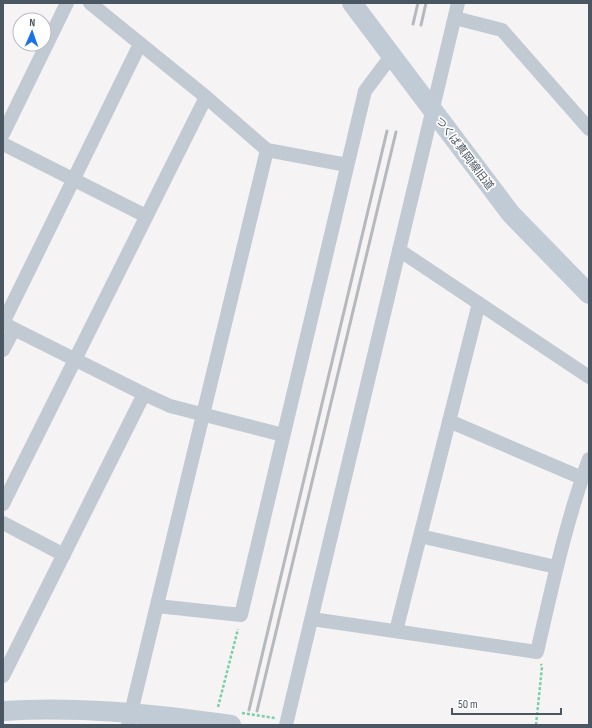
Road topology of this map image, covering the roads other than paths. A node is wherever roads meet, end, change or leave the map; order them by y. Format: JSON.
{"nodes":[{"id":1,"x":66,"y":3,"type":"edge"},
{"id":2,"x":90,"y":3,"type":"edge"},
{"id":3,"x":352,"y":3,"type":"edge"},
{"id":4,"x":458,"y":3,"type":"edge"},
{"id":5,"x":455,"y":18,"type":"junction"},
{"id":6,"x":140,"y":44,"type":"junction"},
{"id":7,"x":392,"y":55,"type":"junction"},
{"id":8,"x":206,"y":97,"type":"junction"},
{"id":9,"x":434,"y":111,"type":"junction"},
{"id":10,"x":589,"y":129,"type":"edge"},
{"id":11,"x":3,"y":134,"type":"edge"},
{"id":12,"x":3,"y":144,"type":"edge"},
{"id":13,"x":267,"y":150,"type":"junction"},
{"id":14,"x":347,"y":165,"type":"junction"},
{"id":15,"x":74,"y":179,"type":"junction"},
{"id":16,"x":146,"y":216,"type":"junction"},
{"id":17,"x":399,"y":250,"type":"junction"},
{"id":18,"x":589,"y":294,"type":"edge"},
{"id":19,"x":479,"y":303,"type":"junction"},
{"id":20,"x":7,"y":325,"type":"edge"},
{"id":21,"x":3,"y":350,"type":"edge"},
{"id":22,"x":75,"y":360,"type":"junction"},
{"id":23,"x":589,"y":377,"type":"edge"},
{"id":24,"x":144,"y":394,"type":"junction"},
{"id":25,"x":202,"y":414,"type":"junction"},
{"id":26,"x":449,"y":421,"type":"junction"},
{"id":27,"x":283,"y":435,"type":"junction"},
{"id":28,"x":589,"y":459,"type":"edge"},
{"id":29,"x":582,"y":478,"type":"junction"},
{"id":30,"x":3,"y":504,"type":"edge"},
{"id":31,"x":3,"y":523,"type":"edge"},
{"id":32,"x":420,"y":536,"type":"junction"},
{"id":33,"x":64,"y":555,"type":"junction"},
{"id":34,"x":556,"y":568,"type":"junction"},
{"id":35,"x":157,"y":606,"type":"junction"},
{"id":36,"x":312,"y":619,"type":"junction"},
{"id":37,"x":396,"y":631,"type":"junction"},
{"id":38,"x":3,"y":676,"type":"edge"},
{"id":39,"x":3,"y":711,"type":"edge"},
{"id":40,"x":129,"y":719,"type":"edge"},
{"id":41,"x":231,"y":725,"type":"edge"},
{"id":42,"x":286,"y":725,"type":"edge"}],
"edges":[{"from":1,"to":11,"type":"street"},
{"from":2,"to":6,"type":"street"},
{"from":3,"to":7,"type":"street","name":"つくば真岡線旧道"},
{"from":4,"to":5,"type":"street"},
{"from":5,"to":9,"type":"street"},
{"from":5,"to":10,"type":"street"},
{"from":6,"to":8,"type":"street"},
{"from":6,"to":15,"type":"street"},
{"from":7,"to":9,"type":"street","name":"つくば真岡線旧道"},
{"from":7,"to":14,"type":"street"},
{"from":8,"to":13,"type":"street"},
{"from":8,"to":16,"type":"street"},
{"from":9,"to":17,"type":"street"},
{"from":9,"to":18,"type":"street","name":"つくば真岡線旧道"},
{"from":12,"to":15,"type":"street"},
{"from":13,"to":14,"type":"street"},
{"from":13,"to":25,"type":"street"},
{"from":14,"to":27,"type":"street"},
{"from":15,"to":16,"type":"street"},
{"from":15,"to":20,"type":"street"},
{"from":16,"to":22,"type":"street"},
{"from":17,"to":19,"type":"street"},
{"from":17,"to":36,"type":"street"},
{"from":19,"to":23,"type":"street"},
{"from":19,"to":26,"type":"street"},
{"from":20,"to":21,"type":"street"},
{"from":20,"to":22,"type":"street"},
{"from":22,"to":24,"type":"street"},
{"from":22,"to":30,"type":"street"},
{"from":24,"to":25,"type":"street"},
{"from":24,"to":33,"type":"street"},
{"from":25,"to":27,"type":"street"},
{"from":25,"to":35,"type":"street"},
{"from":26,"to":29,"type":"street"},
{"from":26,"to":32,"type":"street"},
{"from":27,"to":35,"type":"street"},
{"from":28,"to":29,"type":"street"},
{"from":29,"to":34,"type":"street"},
{"from":31,"to":33,"type":"street"},
{"from":32,"to":34,"type":"street"},
{"from":32,"to":37,"type":"street"},
{"from":33,"to":38,"type":"street"},
{"from":34,"to":37,"type":"street"},
{"from":35,"to":40,"type":"street"},
{"from":36,"to":37,"type":"street"},
{"from":36,"to":42,"type":"street"},
{"from":39,"to":40,"type":"street"},
{"from":40,"to":41,"type":"street"}]}
